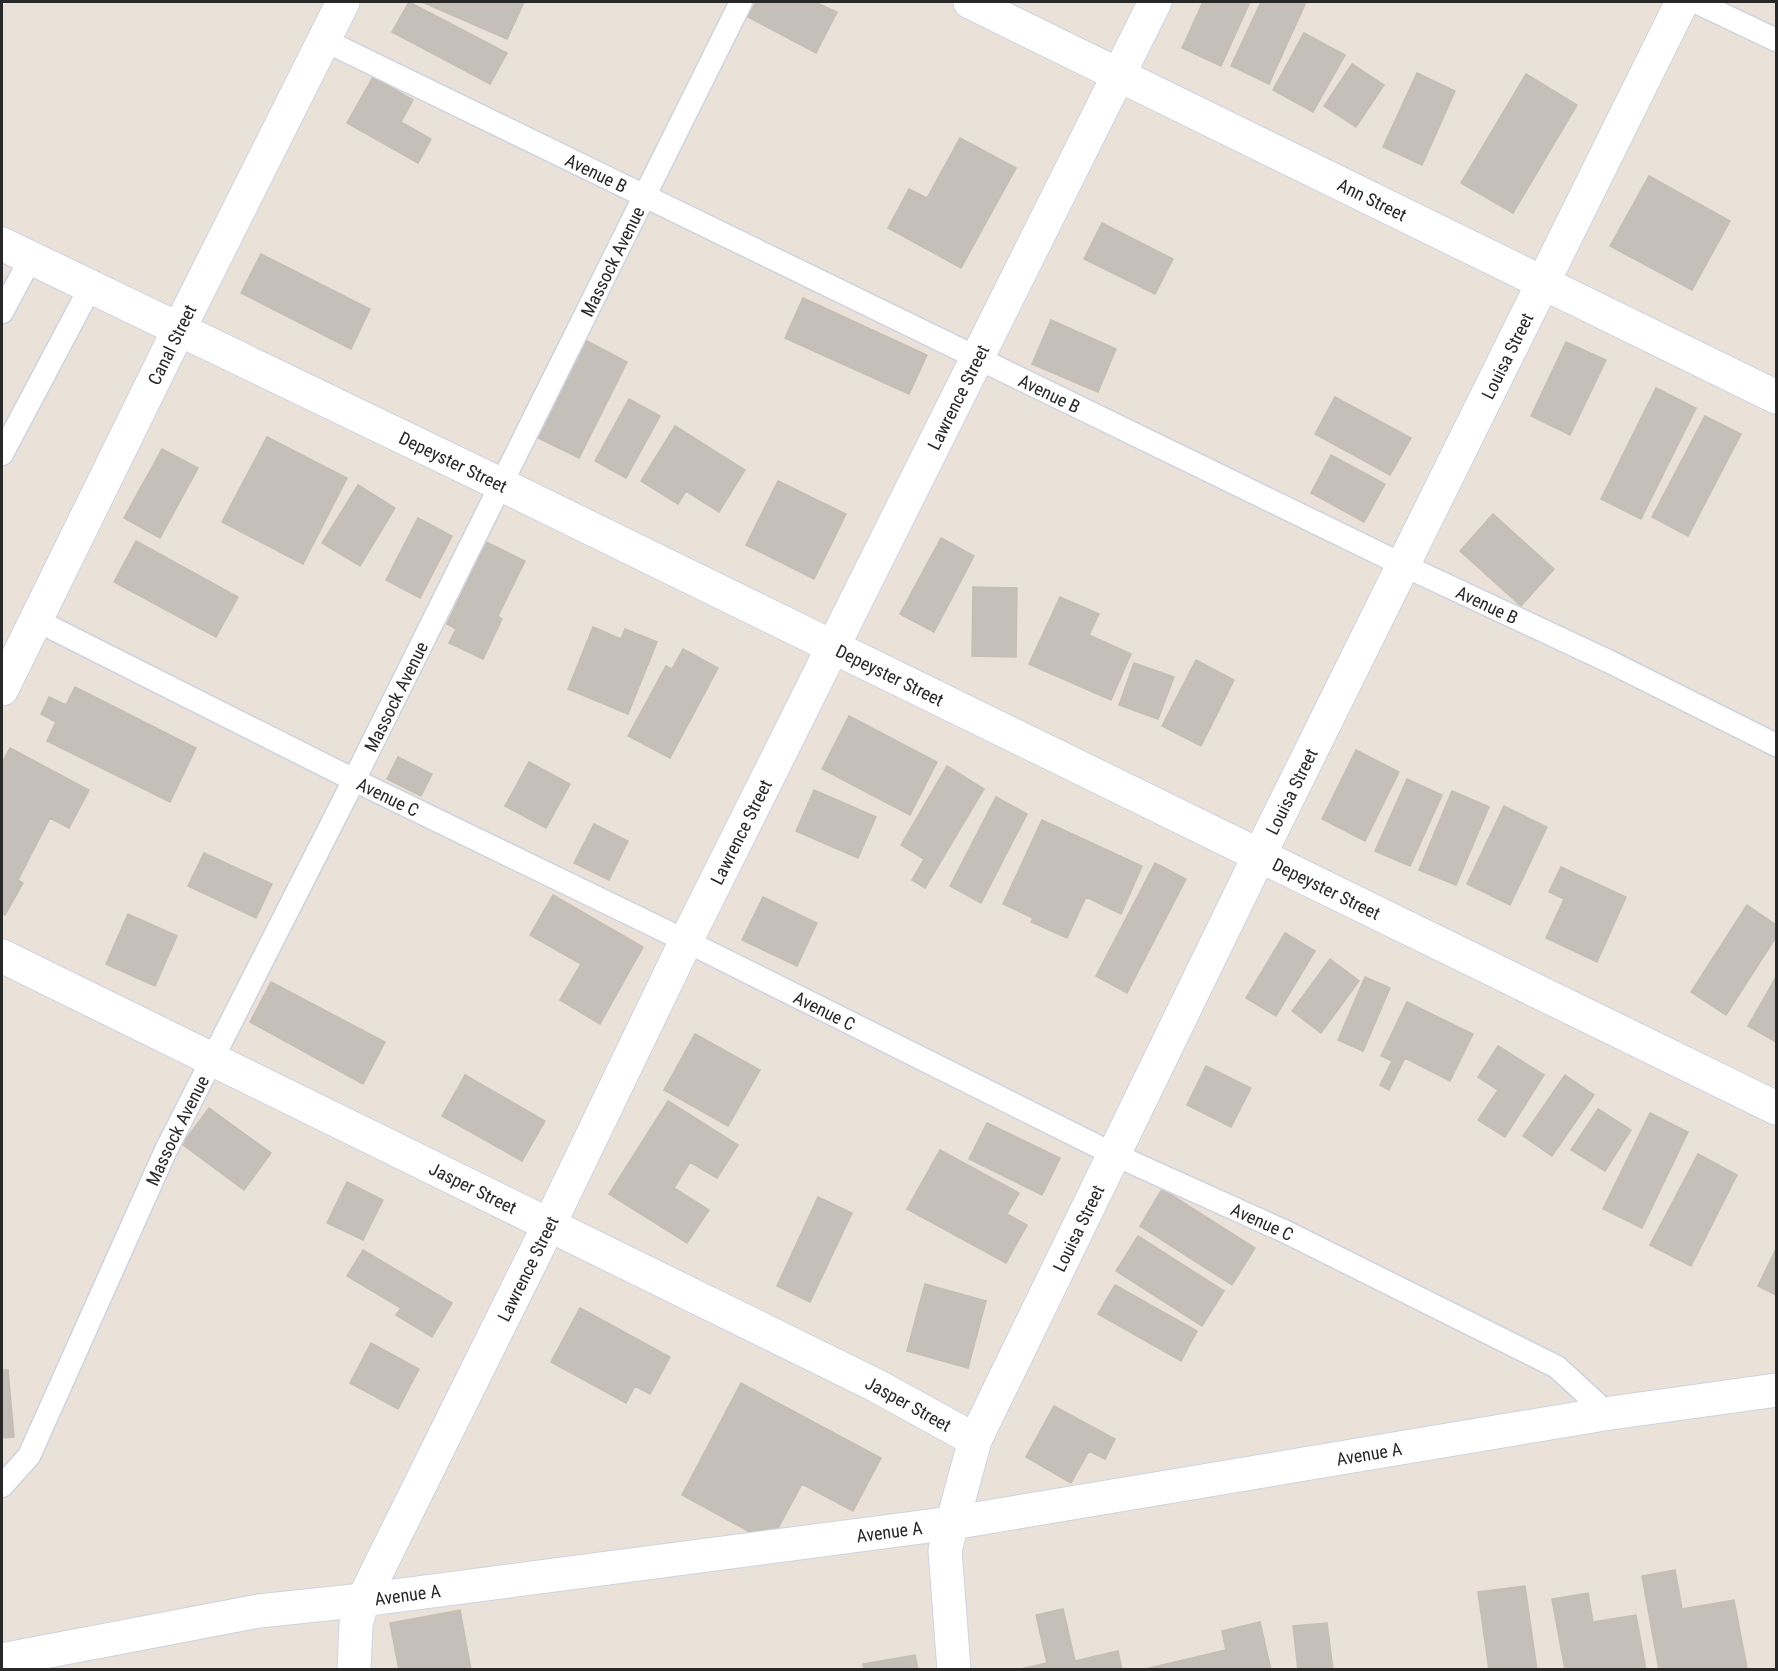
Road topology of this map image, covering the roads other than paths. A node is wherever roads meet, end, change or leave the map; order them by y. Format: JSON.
{"nodes":[{"id":1,"x":343,"y":2,"type":"edge"},
{"id":2,"x":741,"y":2,"type":"edge"},
{"id":3,"x":970,"y":2,"type":"edge"},
{"id":4,"x":1155,"y":2,"type":"edge"},
{"id":5,"x":1682,"y":2,"type":"edge"},
{"id":6,"x":1696,"y":2,"type":"edge"},
{"id":7,"x":324,"y":40,"type":"junction"},
{"id":8,"x":1776,"y":40,"type":"edge"},
{"id":9,"x":1119,"y":74,"type":"junction"},
{"id":10,"x":645,"y":197,"type":"junction"},
{"id":11,"x":2,"y":244,"type":"edge"},
{"id":12,"x":31,"y":258,"type":"junction"},
{"id":13,"x":1544,"y":283,"type":"junction"},
{"id":14,"x":91,"y":286,"type":"junction"},
{"id":15,"x":2,"y":312,"type":"edge"},
{"id":16,"x":179,"y":329,"type":"junction"},
{"id":17,"x":978,"y":358,"type":"junction"},
{"id":18,"x":1776,"y":397,"type":"edge"},
{"id":19,"x":2,"y":454,"type":"edge"},
{"id":20,"x":500,"y":484,"type":"junction"},
{"id":21,"x":1403,"y":565,"type":"junction"},
{"id":22,"x":36,"y":620,"type":"junction"},
{"id":23,"x":834,"y":648,"type":"junction"},
{"id":24,"x":2,"y":689,"type":"edge"},
{"id":25,"x":1776,"y":745,"type":"edge"},
{"id":26,"x":354,"y":780,"type":"junction"},
{"id":27,"x":1259,"y":856,"type":"junction"},
{"id":28,"x":686,"y":941,"type":"junction"},
{"id":29,"x":2,"y":956,"type":"edge"},
{"id":30,"x":212,"y":1058,"type":"junction"},
{"id":31,"x":1776,"y":1108,"type":"edge"},
{"id":32,"x":1113,"y":1154,"type":"junction"},
{"id":33,"x":549,"y":1225,"type":"junction"},
{"id":34,"x":1776,"y":1390,"type":"edge"},
{"id":35,"x":1604,"y":1414,"type":"junction"},
{"id":36,"x":975,"y":1440,"type":"junction"},
{"id":37,"x":2,"y":1486,"type":"edge"},
{"id":38,"x":952,"y":1523,"type":"junction"},
{"id":39,"x":363,"y":1600,"type":"junction"},
{"id":40,"x":2,"y":1660,"type":"edge"},
{"id":41,"x":354,"y":1670,"type":"edge"},
{"id":42,"x":954,"y":1670,"type":"edge"}],
"edges":[{"from":1,"to":7,"type":"street","name":"Canal Street"},
{"from":2,"to":10,"type":"lane","name":"Massock Avenue"},
{"from":3,"to":9,"type":"street","name":"Ann Street"},
{"from":4,"to":9,"type":"street","name":"Lawrence Street"},
{"from":5,"to":13,"type":"street","name":"Louisa Street"},
{"from":6,"to":8,"type":"lane"},
{"from":7,"to":10,"type":"lane","name":"Avenue B"},
{"from":7,"to":16,"type":"street","name":"Canal Street"},
{"from":9,"to":13,"type":"street","name":"Ann Street"},
{"from":9,"to":17,"type":"street","name":"Lawrence Street"},
{"from":10,"to":17,"type":"lane","name":"Avenue B"},
{"from":10,"to":20,"type":"lane","name":"Massock Avenue"},
{"from":11,"to":12,"type":"street","name":"Depeyster Street"},
{"from":12,"to":14,"type":"street","name":"Depeyster Street"},
{"from":12,"to":15,"type":"lane"},
{"from":13,"to":18,"type":"street","name":"Ann Street"},
{"from":13,"to":21,"type":"street","name":"Louisa Street"},
{"from":14,"to":16,"type":"street","name":"Depeyster Street"},
{"from":14,"to":19,"type":"lane"},
{"from":16,"to":20,"type":"street","name":"Depeyster Street"},
{"from":16,"to":22,"type":"street","name":"Canal Street"},
{"from":17,"to":21,"type":"lane","name":"Avenue B"},
{"from":17,"to":23,"type":"street","name":"Lawrence Street"},
{"from":20,"to":23,"type":"street","name":"Depeyster Street"},
{"from":20,"to":26,"type":"lane","name":"Massock Avenue"},
{"from":21,"to":25,"type":"lane","name":"Avenue B"},
{"from":21,"to":27,"type":"street","name":"Louisa Street"},
{"from":22,"to":24,"type":"street","name":"Canal Street"},
{"from":22,"to":26,"type":"lane","name":"Avenue C"},
{"from":23,"to":27,"type":"street","name":"Depeyster Street"},
{"from":23,"to":28,"type":"street","name":"Lawrence Street"},
{"from":26,"to":28,"type":"lane","name":"Avenue C"},
{"from":26,"to":30,"type":"lane","name":"Massock Avenue"},
{"from":27,"to":31,"type":"street","name":"Depeyster Street"},
{"from":27,"to":32,"type":"street","name":"Louisa Street"},
{"from":28,"to":32,"type":"lane","name":"Avenue C"},
{"from":28,"to":33,"type":"street","name":"Lawrence Street"},
{"from":29,"to":30,"type":"street","name":"Jasper Street"},
{"from":30,"to":33,"type":"street","name":"Jasper Street"},
{"from":30,"to":37,"type":"lane","name":"Massock Avenue"},
{"from":32,"to":35,"type":"lane","name":"Avenue C"},
{"from":32,"to":36,"type":"street","name":"Louisa Street"},
{"from":33,"to":36,"type":"street","name":"Jasper Street"},
{"from":33,"to":39,"type":"street","name":"Lawrence Street"},
{"from":34,"to":35,"type":"street","name":"Avenue A"},
{"from":35,"to":38,"type":"street","name":"Avenue A"},
{"from":36,"to":38,"type":"street","name":"Louisa Street"},
{"from":38,"to":39,"type":"street","name":"Avenue A"},
{"from":38,"to":42,"type":"street","name":"Louisa Street"},
{"from":39,"to":40,"type":"street","name":"Avenue A"},
{"from":39,"to":41,"type":"street","name":"Lawrence Street"}]}
